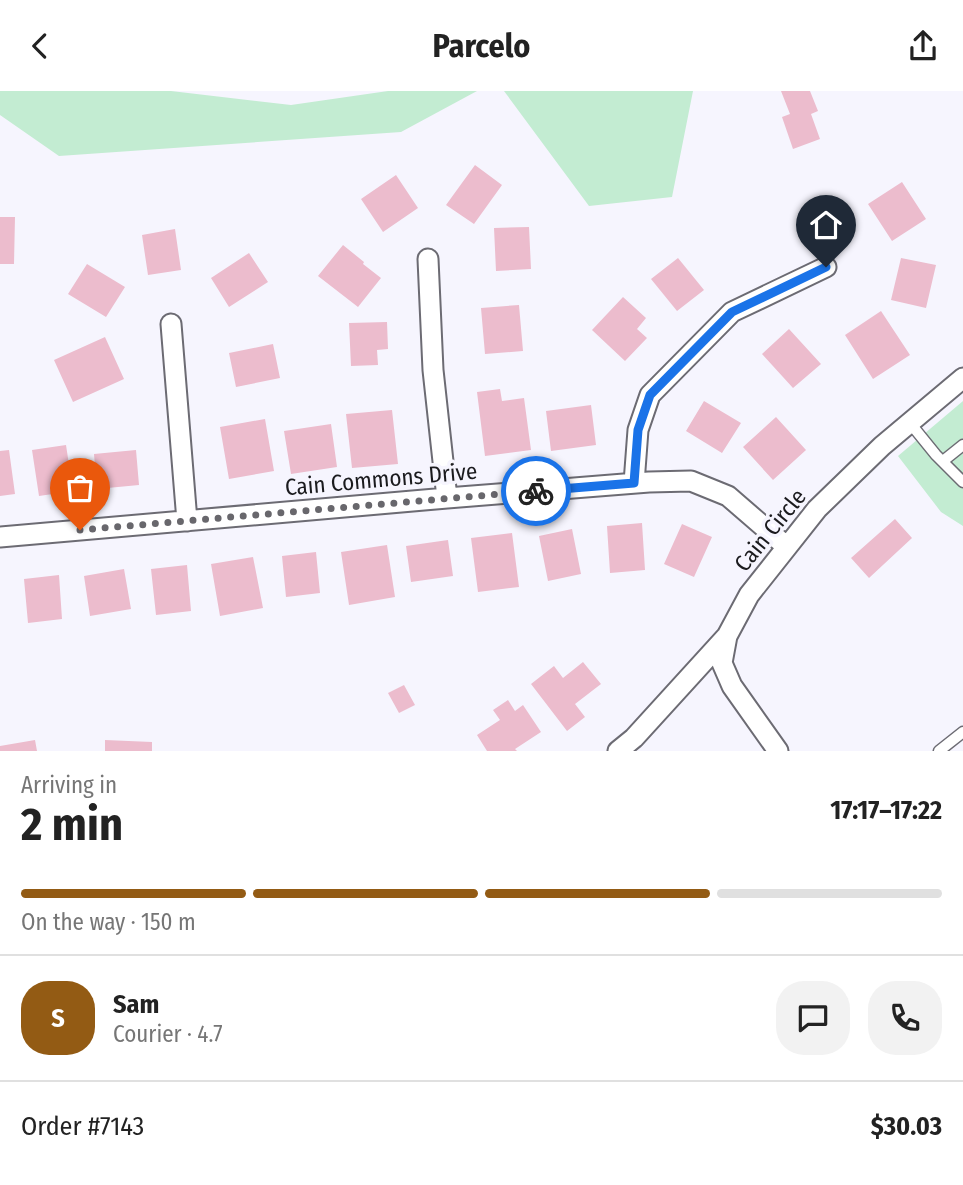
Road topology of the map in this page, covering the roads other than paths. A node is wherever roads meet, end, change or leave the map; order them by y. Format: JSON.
{"nodes":[{"id":1,"x":428,"y":259,"type":"dead end"},
{"id":2,"x":826,"y":267,"type":"dead end"},
{"id":3,"x":172,"y":324,"type":"dead end"},
{"id":4,"x":963,"y":377,"type":"edge"},
{"id":5,"x":910,"y":423,"type":"junction"},
{"id":6,"x":963,"y":445,"type":"edge"},
{"id":7,"x":943,"y":461,"type":"junction"},
{"id":8,"x":963,"y":482,"type":"edge"},
{"id":9,"x":634,"y":483,"type":"junction"},
{"id":10,"x":447,"y":498,"type":"junction"},
{"id":11,"x":187,"y":520,"type":"junction"},
{"id":12,"x":0,"y":537,"type":"edge"},
{"id":13,"x":787,"y":547,"type":"junction"},
{"id":14,"x":727,"y":636,"type":"junction"},
{"id":15,"x":963,"y":732,"type":"edge"},
{"id":16,"x":618,"y":751,"type":"edge"},
{"id":17,"x":778,"y":751,"type":"edge"},
{"id":18,"x":939,"y":751,"type":"edge"}],
"edges":[{"from":1,"to":10,"type":"street"},
{"from":2,"to":9,"type":"street"},
{"from":3,"to":11,"type":"street"},
{"from":4,"to":5,"type":"street","name":"Cain Circle"},
{"from":5,"to":7,"type":"lane"},
{"from":5,"to":13,"type":"street","name":"Cain Circle"},
{"from":6,"to":7,"type":"lane"},
{"from":7,"to":8,"type":"lane"},
{"from":9,"to":10,"type":"street","name":"Cain Commons Drive"},
{"from":9,"to":13,"type":"street","name":"Cain Commons Drive"},
{"from":10,"to":11,"type":"street","name":"Cain Commons Drive"},
{"from":11,"to":12,"type":"street","name":"Cain Commons Drive"},
{"from":13,"to":14,"type":"street","name":"Cain Circle"},
{"from":14,"to":16,"type":"street"},
{"from":14,"to":17,"type":"street","name":"Cain Circle"},
{"from":15,"to":18,"type":"lane"}]}
